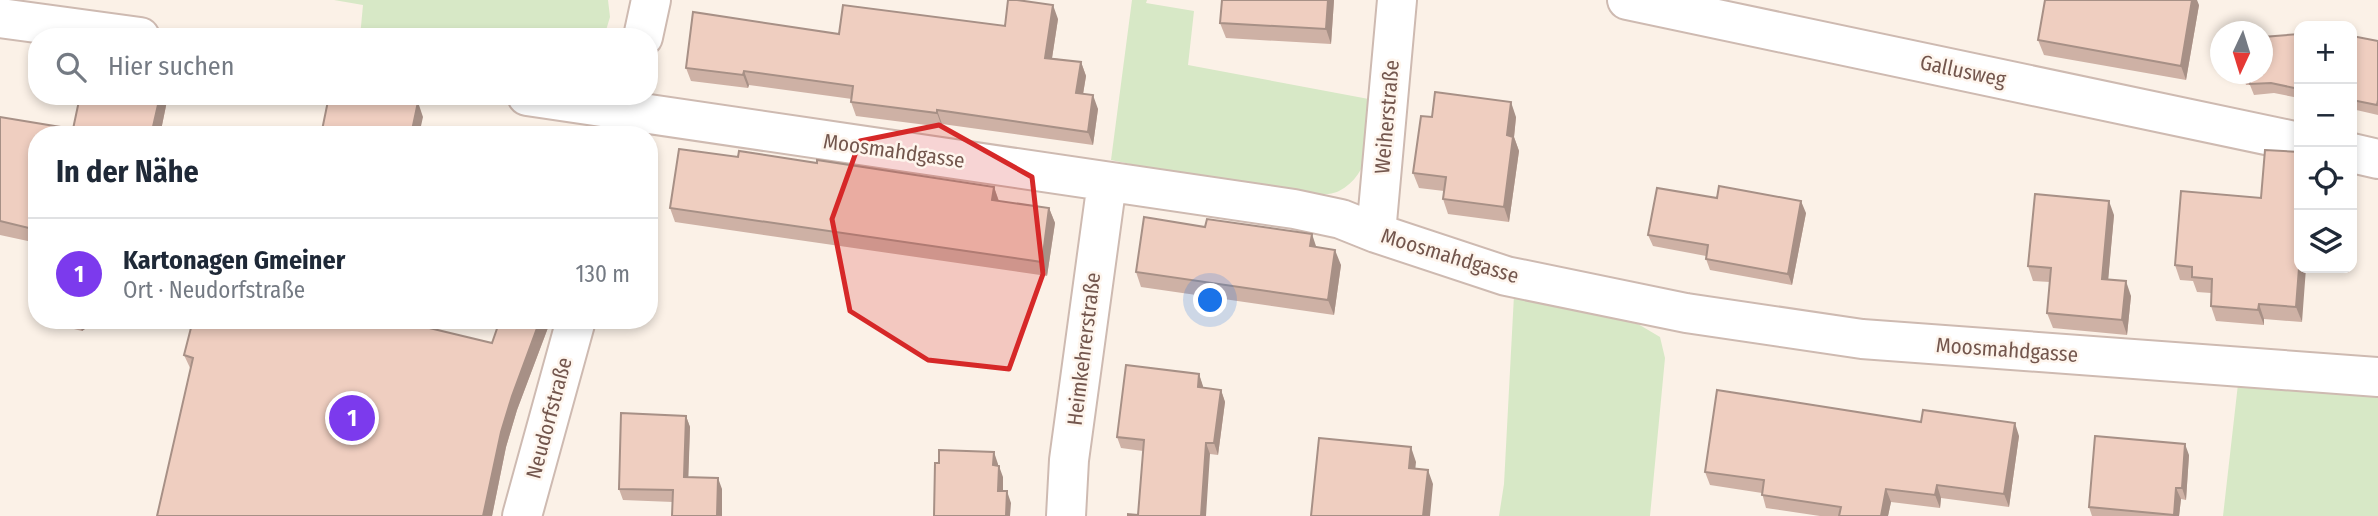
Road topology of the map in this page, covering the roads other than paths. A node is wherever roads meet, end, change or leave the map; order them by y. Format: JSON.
{"nodes":[{"id":1,"x":651,"y":0,"type":"edge"},
{"id":2,"x":1397,"y":0,"type":"edge"},
{"id":3,"x":1627,"y":0,"type":"edge"},
{"id":4,"x":0,"y":18,"type":"edge"},
{"id":5,"x":74,"y":28,"type":"edge"},
{"id":6,"x":645,"y":28,"type":"edge"},
{"id":7,"x":576,"y":105,"type":"edge"},
{"id":8,"x":625,"y":114,"type":"edge"},
{"id":9,"x":2294,"y":141,"type":"edge"},
{"id":10,"x":2357,"y":154,"type":"edge"},
{"id":11,"x":2378,"y":159,"type":"edge"},
{"id":12,"x":1107,"y":181,"type":"junction"},
{"id":13,"x":1376,"y":233,"type":"junction"},
{"id":14,"x":574,"y":329,"type":"edge"},
{"id":15,"x":2378,"y":377,"type":"edge"},
{"id":16,"x":522,"y":516,"type":"edge"},
{"id":17,"x":1066,"y":516,"type":"edge"}],
"edges":[{"from":1,"to":6,"type":"street"},
{"from":2,"to":13,"type":"street","name":"Weiherstraße"},
{"from":3,"to":9,"type":"street","name":"Gallusweg"},
{"from":4,"to":5,"type":"street"},
{"from":7,"to":8,"type":"street","name":"Moosmahdgasse"},
{"from":8,"to":12,"type":"street","name":"Moosmahdgasse"},
{"from":10,"to":11,"type":"street"},
{"from":12,"to":13,"type":"street","name":"Moosmahdgasse"},
{"from":12,"to":17,"type":"street","name":"Heimkehrerstraße"},
{"from":13,"to":15,"type":"street","name":"Moosmahdgasse"},
{"from":14,"to":16,"type":"street","name":"Neudorfstraße"}]}
